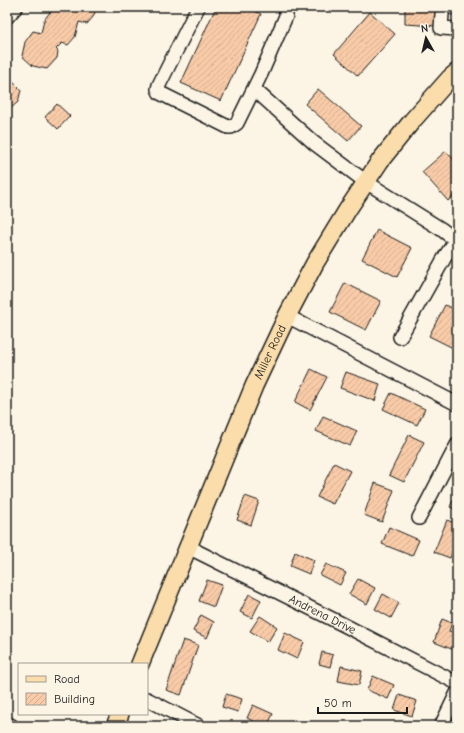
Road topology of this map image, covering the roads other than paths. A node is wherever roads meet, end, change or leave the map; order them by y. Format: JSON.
{"nodes":[{"id":1,"x":16,"y":7,"type":"edge"},
{"id":2,"x":198,"y":7,"type":"edge"},
{"id":3,"x":286,"y":7,"type":"edge"},
{"id":4,"x":442,"y":14,"type":"dead end"},
{"id":5,"x":7,"y":17,"type":"edge"},
{"id":6,"x":457,"y":29,"type":"edge"},
{"id":7,"x":457,"y":72,"type":"edge"},
{"id":8,"x":254,"y":89,"type":"junction"},
{"id":9,"x":366,"y":182,"type":"junction"},
{"id":10,"x":457,"y":241,"type":"edge"},
{"id":11,"x":287,"y":316,"type":"junction"},
{"id":12,"x":400,"y":337,"type":"dead end"},
{"id":13,"x":457,"y":404,"type":"edge"},
{"id":14,"x":457,"y":444,"type":"edge"},
{"id":15,"x":419,"y":518,"type":"dead end"},
{"id":16,"x":188,"y":546,"type":"junction"},
{"id":17,"x":140,"y":663,"type":"edge"},
{"id":18,"x":457,"y":683,"type":"edge"},
{"id":19,"x":457,"y":693,"type":"edge"},
{"id":20,"x":148,"y":700,"type":"edge"},
{"id":21,"x":120,"y":715,"type":"edge"},
{"id":22,"x":7,"y":723,"type":"edge"},
{"id":23,"x":12,"y":726,"type":"edge"},
{"id":24,"x":115,"y":726,"type":"edge"},
{"id":25,"x":199,"y":726,"type":"edge"},
{"id":26,"x":440,"y":726,"type":"edge"}],
"edges":[{"from":1,"to":5,"type":"street"},
{"from":2,"to":8,"type":"street"},
{"from":3,"to":8,"type":"street"},
{"from":4,"to":6,"type":"street"},
{"from":7,"to":9,"type":"main road","name":"Miller Road"},
{"from":8,"to":9,"type":"street"},
{"from":9,"to":10,"type":"street"},
{"from":9,"to":11,"type":"main road","name":"Miller Road"},
{"from":10,"to":12,"type":"street"},
{"from":11,"to":13,"type":"street"},
{"from":11,"to":16,"type":"main road","name":"Miller Road"},
{"from":14,"to":15,"type":"street"},
{"from":16,"to":17,"type":"main road","name":"Miller Road"},
{"from":16,"to":18,"type":"street","name":"Andrena Drive"},
{"from":19,"to":26,"type":"street"},
{"from":20,"to":25,"type":"street"},
{"from":21,"to":24,"type":"main road"},
{"from":22,"to":23,"type":"street"}]}
